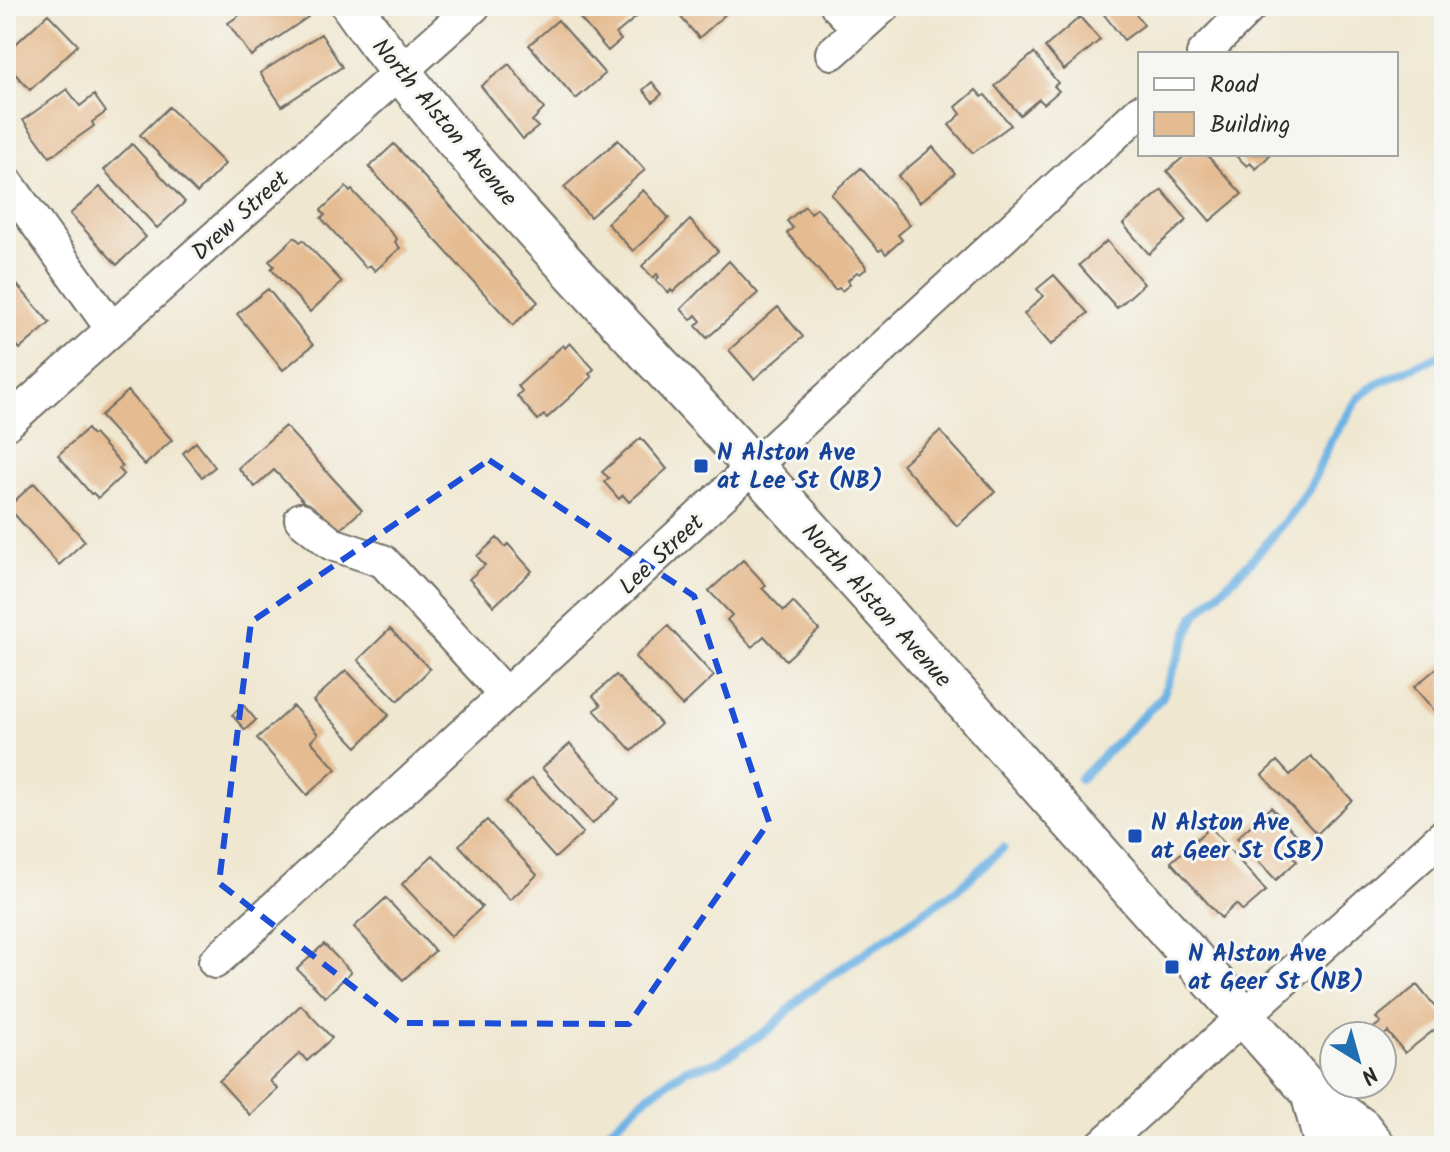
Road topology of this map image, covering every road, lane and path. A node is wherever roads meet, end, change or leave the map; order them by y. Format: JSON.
{"nodes":[{"id":1,"x":352,"y":6,"type":"edge"},
{"id":2,"x":474,"y":6,"type":"edge"},
{"id":3,"x":837,"y":6,"type":"edge"},
{"id":4,"x":884,"y":6,"type":"edge"},
{"id":5,"x":1251,"y":6,"type":"edge"},
{"id":6,"x":859,"y":29,"type":"junction"},
{"id":7,"x":1205,"y":52,"type":"edge"},
{"id":8,"x":832,"y":53,"type":"dead end"},
{"id":9,"x":400,"y":73,"type":"junction"},
{"id":10,"x":1138,"y":113,"type":"edge"},
{"id":11,"x":6,"y":181,"type":"edge"},
{"id":12,"x":112,"y":329,"type":"junction"},
{"id":13,"x":6,"y":424,"type":"edge"},
{"id":14,"x":754,"y":467,"type":"junction"},
{"id":15,"x":301,"y":519,"type":"dead end"},
{"id":16,"x":506,"y":695,"type":"junction"},
{"id":17,"x":1444,"y":835,"type":"edge"},
{"id":18,"x":215,"y":962,"type":"dead end"},
{"id":19,"x":1243,"y":1015,"type":"junction"},
{"id":20,"x":1311,"y":1092,"type":"junction"},
{"id":21,"x":1101,"y":1146,"type":"edge"},
{"id":22,"x":1325,"y":1146,"type":"edge"},
{"id":23,"x":1375,"y":1146,"type":"edge"}],
"edges":[{"from":1,"to":9,"type":"main road","name":"North Alston Avenue"},
{"from":2,"to":9,"type":"street","name":"Drew Street"},
{"from":3,"to":6,"type":"street"},
{"from":4,"to":6,"type":"street"},
{"from":5,"to":7,"type":"street"},
{"from":6,"to":8,"type":"street"},
{"from":9,"to":12,"type":"street","name":"Drew Street"},
{"from":9,"to":14,"type":"main road","name":"North Alston Avenue"},
{"from":10,"to":14,"type":"street","name":"Lee Street"},
{"from":11,"to":12,"type":"street"},
{"from":12,"to":13,"type":"street","name":"Drew Street"},
{"from":14,"to":16,"type":"street","name":"Lee Street"},
{"from":14,"to":19,"type":"main road","name":"North Alston Avenue"},
{"from":15,"to":16,"type":"street"},
{"from":16,"to":18,"type":"street","name":"Lee Street"},
{"from":17,"to":19,"type":"street"},
{"from":19,"to":20,"type":"main road","name":"North Alston Avenue"},
{"from":19,"to":21,"type":"street"},
{"from":20,"to":22,"type":"main road","name":"North Alston Avenue"},
{"from":20,"to":23,"type":"main road","name":"North Alston Avenue"}]}
